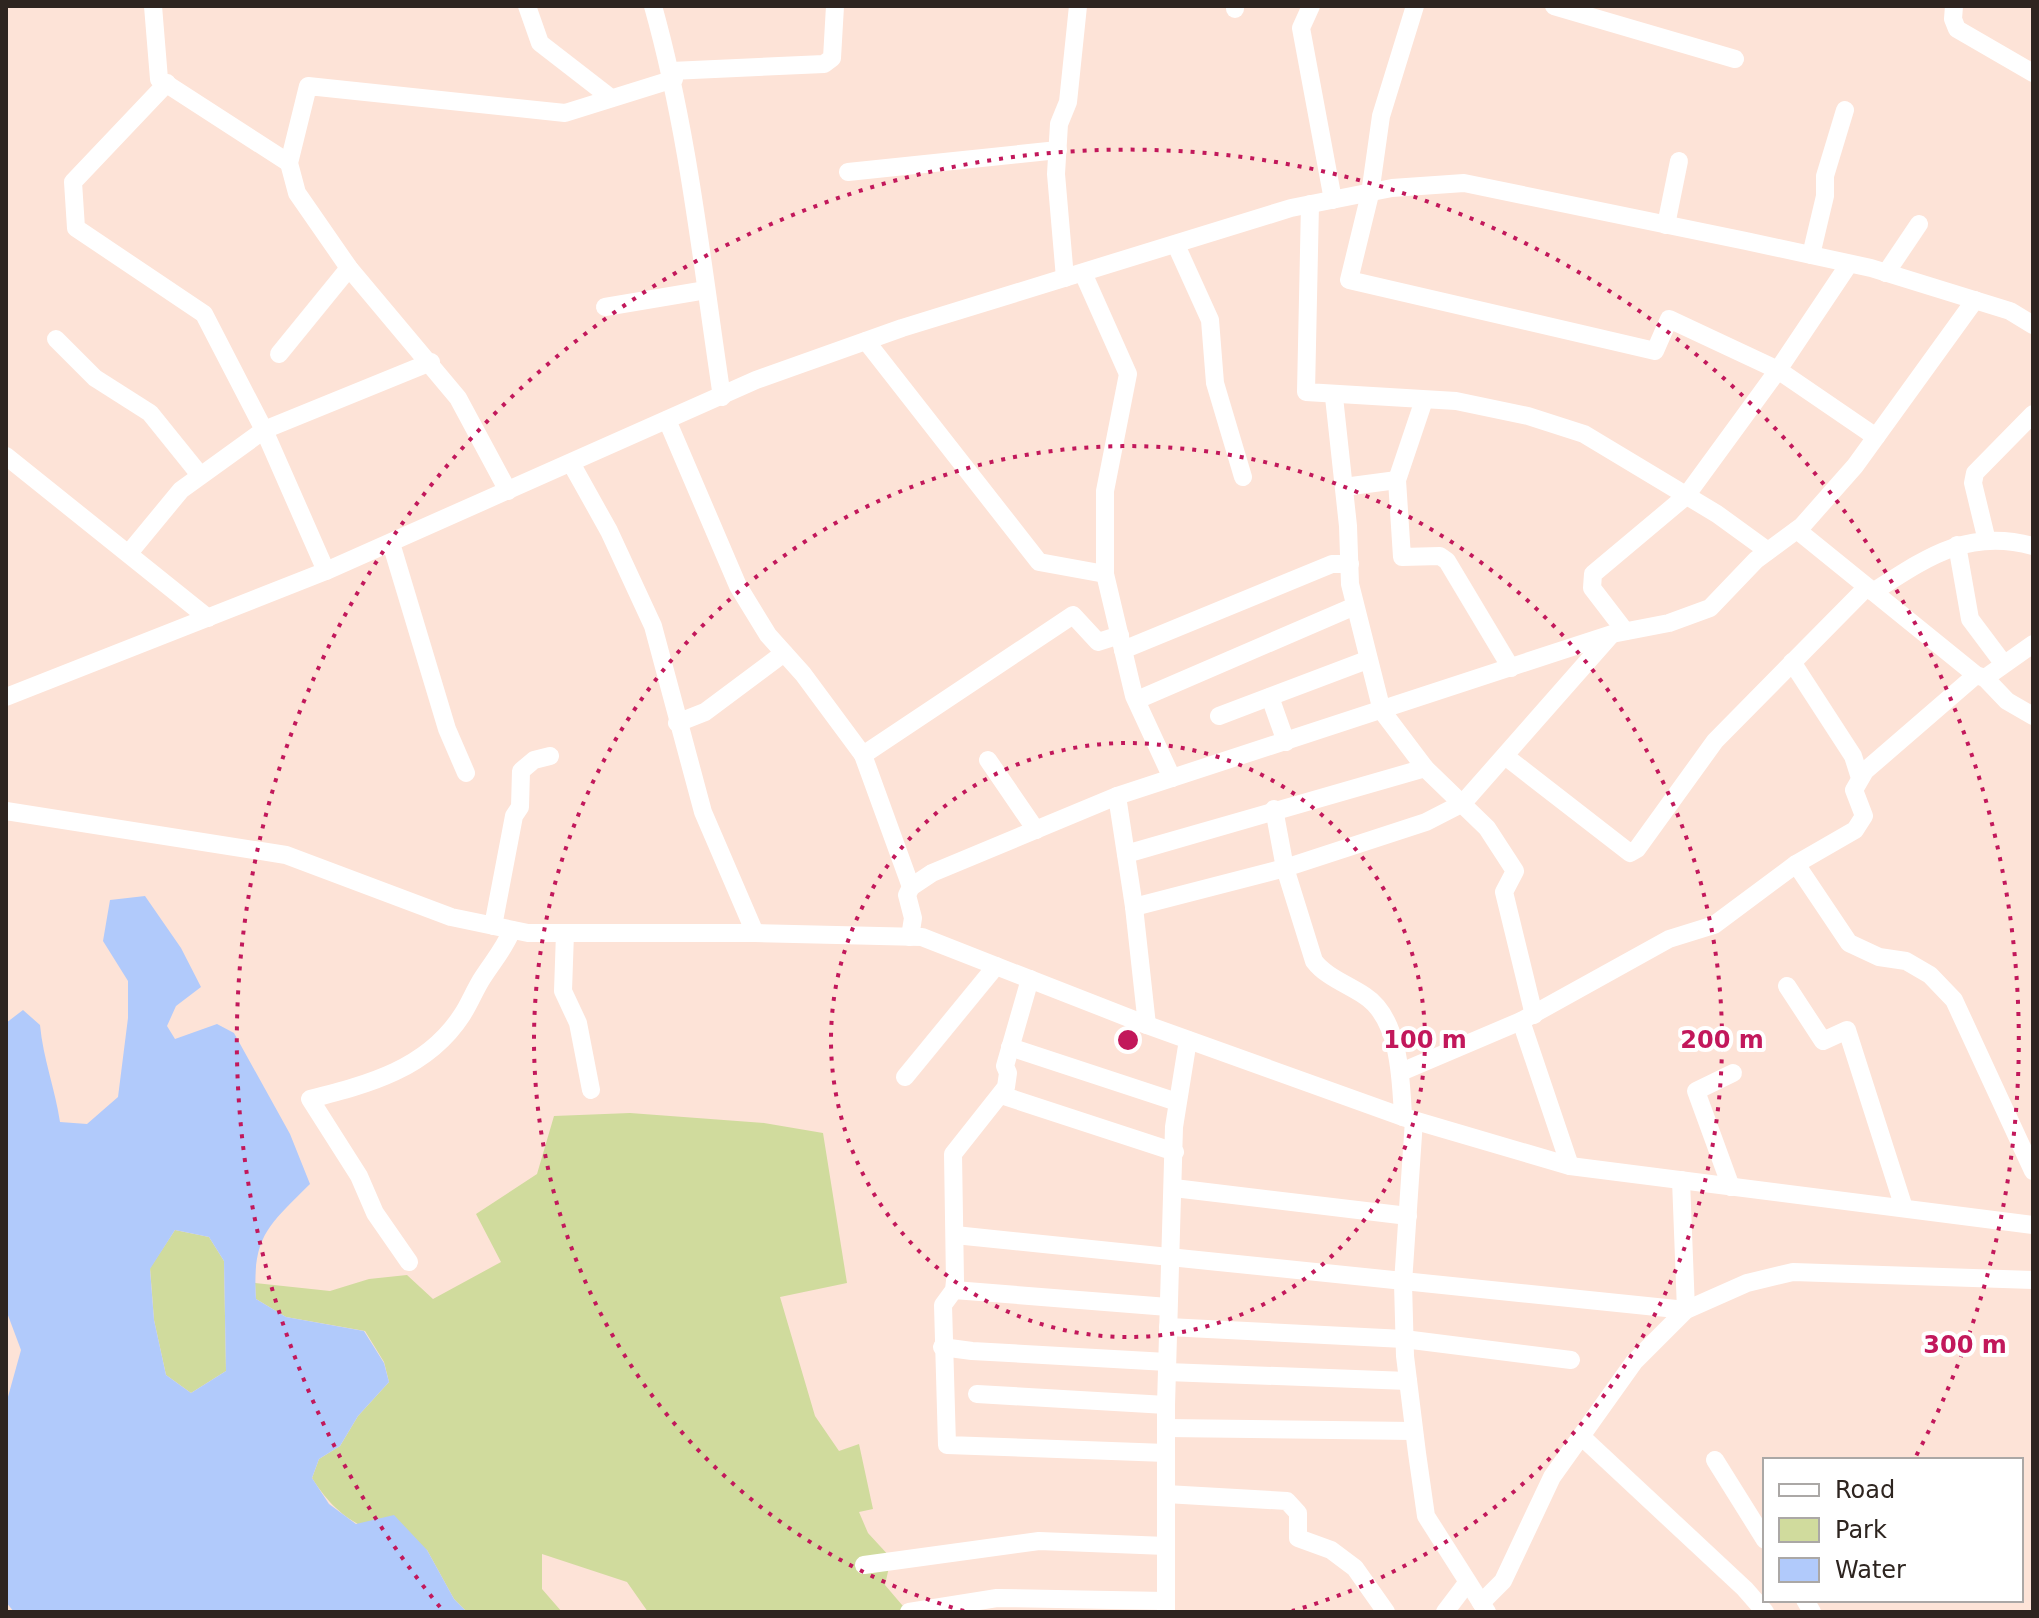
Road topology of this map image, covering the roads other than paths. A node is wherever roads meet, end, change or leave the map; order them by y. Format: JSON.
{"nodes":[{"id":1,"x":153,"y":6,"type":"edge"},
{"id":2,"x":527,"y":6,"type":"edge"},
{"id":3,"x":653,"y":6,"type":"edge"},
{"id":4,"x":835,"y":6,"type":"edge"},
{"id":5,"x":1078,"y":6,"type":"edge"},
{"id":6,"x":1311,"y":6,"type":"edge"},
{"id":7,"x":1415,"y":6,"type":"edge"},
{"id":8,"x":1554,"y":6,"type":"edge"},
{"id":9,"x":1954,"y":6,"type":"edge"},
{"id":10,"x":1613,"y":13,"type":"edge"},
{"id":11,"x":1735,"y":59,"type":"dead end"},
{"id":12,"x":2033,"y":73,"type":"edge"},
{"id":13,"x":673,"y":75,"type":"junction"},
{"id":14,"x":167,"y":83,"type":"junction"},
{"id":15,"x":611,"y":98,"type":"junction"},
{"id":16,"x":1845,"y":110,"type":"dead end"},
{"id":17,"x":1058,"y":150,"type":"junction"},
{"id":18,"x":1679,"y":161,"type":"dead end"},
{"id":19,"x":289,"y":163,"type":"junction"},
{"id":20,"x":848,"y":172,"type":"dead end"},
{"id":21,"x":1370,"y":194,"type":"junction"},
{"id":22,"x":1333,"y":200,"type":"junction"},
{"id":23,"x":1310,"y":204,"type":"junction"},
{"id":24,"x":1919,"y":224,"type":"dead end"},
{"id":25,"x":1666,"y":225,"type":"junction"},
{"id":26,"x":1176,"y":245,"type":"junction"},
{"id":27,"x":1811,"y":255,"type":"junction"},
{"id":28,"x":1849,"y":264,"type":"junction"},
{"id":29,"x":349,"y":268,"type":"junction"},
{"id":30,"x":1886,"y":273,"type":"junction"},
{"id":31,"x":1074,"y":276,"type":"junction"},
{"id":32,"x":706,"y":290,"type":"junction"},
{"id":33,"x":1975,"y":300,"type":"junction"},
{"id":34,"x":605,"y":307,"type":"dead end"},
{"id":35,"x":2033,"y":325,"type":"edge"},
{"id":36,"x":56,"y":339,"type":"dead end"},
{"id":37,"x":866,"y":341,"type":"junction"},
{"id":38,"x":279,"y":354,"type":"dead end"},
{"id":39,"x":431,"y":362,"type":"junction"},
{"id":40,"x":1778,"y":370,"type":"junction"},
{"id":41,"x":722,"y":397,"type":"junction"},
{"id":42,"x":1334,"y":397,"type":"junction"},
{"id":43,"x":1424,"y":400,"type":"junction"},
{"id":44,"x":2033,"y":414,"type":"edge"},
{"id":45,"x":667,"y":420,"type":"junction"},
{"id":46,"x":264,"y":430,"type":"junction"},
{"id":47,"x":1876,"y":437,"type":"junction"},
{"id":48,"x":6,"y":456,"type":"edge"},
{"id":49,"x":571,"y":463,"type":"junction"},
{"id":50,"x":200,"y":475,"type":"junction"},
{"id":51,"x":1243,"y":477,"type":"dead end"},
{"id":52,"x":1397,"y":480,"type":"junction"},
{"id":53,"x":1344,"y":487,"type":"junction"},
{"id":54,"x":508,"y":491,"type":"junction"},
{"id":55,"x":1686,"y":496,"type":"junction"},
{"id":56,"x":1797,"y":530,"type":"junction"},
{"id":57,"x":1987,"y":541,"type":"junction"},
{"id":58,"x":391,"y":543,"type":"junction"},
{"id":59,"x":1957,"y":545,"type":"junction"},
{"id":60,"x":2033,"y":546,"type":"edge"},
{"id":61,"x":1768,"y":551,"type":"junction"},
{"id":62,"x":129,"y":553,"type":"junction"},
{"id":63,"x":1350,"y":564,"type":"junction"},
{"id":64,"x":326,"y":571,"type":"junction"},
{"id":65,"x":1105,"y":574,"type":"junction"},
{"id":66,"x":1870,"y":590,"type":"junction"},
{"id":67,"x":1355,"y":606,"type":"junction"},
{"id":68,"x":208,"y":618,"type":"junction"},
{"id":69,"x":1619,"y":632,"type":"junction"},
{"id":70,"x":1121,"y":642,"type":"junction"},
{"id":71,"x":2033,"y":644,"type":"edge"},
{"id":72,"x":784,"y":653,"type":"junction"},
{"id":73,"x":1367,"y":660,"type":"junction"},
{"id":74,"x":1792,"y":662,"type":"junction"},
{"id":75,"x":2003,"y":663,"type":"junction"},
{"id":76,"x":1511,"y":668,"type":"junction"},
{"id":77,"x":1980,"y":677,"type":"junction"},
{"id":78,"x":6,"y":697,"type":"edge"},
{"id":79,"x":1270,"y":697,"type":"junction"},
{"id":80,"x":1137,"y":700,"type":"junction"},
{"id":81,"x":1382,"y":711,"type":"junction"},
{"id":82,"x":1219,"y":716,"type":"dead end"},
{"id":83,"x":2033,"y":716,"type":"edge"},
{"id":84,"x":677,"y":723,"type":"junction"},
{"id":85,"x":1286,"y":742,"type":"junction"},
{"id":86,"x":863,"y":755,"type":"junction"},
{"id":87,"x":550,"y":756,"type":"dead end"},
{"id":88,"x":1505,"y":756,"type":"junction"},
{"id":89,"x":988,"y":760,"type":"dead end"},
{"id":90,"x":1425,"y":768,"type":"junction"},
{"id":91,"x":466,"y":773,"type":"dead end"},
{"id":92,"x":1172,"y":778,"type":"junction"},
{"id":93,"x":1860,"y":778,"type":"junction"},
{"id":94,"x":1117,"y":796,"type":"junction"},
{"id":95,"x":1463,"y":803,"type":"junction"},
{"id":96,"x":1274,"y":809,"type":"junction"},
{"id":97,"x":6,"y":811,"type":"edge"},
{"id":98,"x":1036,"y":830,"type":"junction"},
{"id":99,"x":1126,"y":854,"type":"junction"},
{"id":100,"x":1796,"y":864,"type":"junction"},
{"id":101,"x":1285,"y":868,"type":"junction"},
{"id":102,"x":911,"y":887,"type":"junction"},
{"id":103,"x":1134,"y":907,"type":"junction"},
{"id":104,"x":493,"y":926,"type":"junction"},
{"id":105,"x":512,"y":930,"type":"junction"},
{"id":106,"x":565,"y":933,"type":"junction"},
{"id":107,"x":755,"y":933,"type":"junction"},
{"id":108,"x":910,"y":937,"type":"junction"},
{"id":109,"x":996,"y":966,"type":"junction"},
{"id":110,"x":1030,"y":979,"type":"junction"},
{"id":111,"x":1787,"y":986,"type":"dead end"},
{"id":112,"x":1528,"y":1018,"type":"junction"},
{"id":113,"x":1147,"y":1025,"type":"junction"},
{"id":114,"x":1188,"y":1040,"type":"junction"},
{"id":115,"x":1010,"y":1047,"type":"junction"},
{"id":116,"x":1401,"y":1072,"type":"junction"},
{"id":117,"x":1733,"y":1073,"type":"dead end"},
{"id":118,"x":905,"y":1077,"type":"dead end"},
{"id":119,"x":591,"y":1090,"type":"dead end"},
{"id":120,"x":1001,"y":1095,"type":"junction"},
{"id":121,"x":1177,"y":1102,"type":"junction"},
{"id":122,"x":1409,"y":1119,"type":"junction"},
{"id":123,"x":1175,"y":1152,"type":"junction"},
{"id":124,"x":1570,"y":1166,"type":"junction"},
{"id":125,"x":2033,"y":1171,"type":"edge"},
{"id":126,"x":1681,"y":1180,"type":"junction"},
{"id":127,"x":1731,"y":1187,"type":"junction"},
{"id":128,"x":1174,"y":1188,"type":"junction"},
{"id":129,"x":1904,"y":1208,"type":"junction"},
{"id":130,"x":1408,"y":1216,"type":"junction"},
{"id":131,"x":2033,"y":1225,"type":"edge"},
{"id":132,"x":955,"y":1235,"type":"junction"},
{"id":133,"x":1170,"y":1258,"type":"junction"},
{"id":134,"x":409,"y":1262,"type":"dead end"},
{"id":135,"x":2033,"y":1280,"type":"edge"},
{"id":136,"x":1403,"y":1283,"type":"junction"},
{"id":137,"x":954,"y":1290,"type":"junction"},
{"id":138,"x":1168,"y":1307,"type":"junction"},
{"id":139,"x":1686,"y":1310,"type":"junction"},
{"id":140,"x":1168,"y":1327,"type":"junction"},
{"id":141,"x":1404,"y":1339,"type":"junction"},
{"id":142,"x":942,"y":1347,"type":"junction"},
{"id":143,"x":1571,"y":1360,"type":"dead end"},
{"id":144,"x":1167,"y":1367,"type":"junction"},
{"id":145,"x":1408,"y":1381,"type":"junction"},
{"id":146,"x":977,"y":1394,"type":"dead end"},
{"id":147,"x":1166,"y":1405,"type":"junction"},
{"id":148,"x":1166,"y":1428,"type":"junction"},
{"id":149,"x":1414,"y":1431,"type":"junction"},
{"id":150,"x":1582,"y":1437,"type":"junction"},
{"id":151,"x":1166,"y":1453,"type":"junction"},
{"id":152,"x":1715,"y":1460,"type":"dead end"},
{"id":153,"x":1166,"y":1494,"type":"junction"},
{"id":154,"x":1763,"y":1537,"type":"edge"},
{"id":155,"x":1166,"y":1546,"type":"junction"},
{"id":156,"x":864,"y":1565,"type":"dead end"},
{"id":157,"x":1467,"y":1583,"type":"junction"},
{"id":158,"x":1166,"y":1606,"type":"edge"},
{"id":159,"x":1484,"y":1607,"type":"edge"},
{"id":160,"x":909,"y":1612,"type":"edge"},
{"id":161,"x":1386,"y":1612,"type":"edge"},
{"id":162,"x":1445,"y":1612,"type":"edge"},
{"id":163,"x":1765,"y":1612,"type":"edge"}],
"edges":[{"from":1,"to":14,"type":"street"},
{"from":2,"to":15,"type":"street"},
{"from":3,"to":13,"type":"street"},
{"from":4,"to":13,"type":"street"},
{"from":5,"to":17,"type":"street"},
{"from":6,"to":22,"type":"street"},
{"from":7,"to":21,"type":"street"},
{"from":8,"to":10,"type":"street"},
{"from":9,"to":12,"type":"street"},
{"from":10,"to":11,"type":"street"},
{"from":13,"to":15,"type":"street"},
{"from":13,"to":32,"type":"street"},
{"from":14,"to":19,"type":"street"},
{"from":14,"to":46,"type":"street"},
{"from":15,"to":19,"type":"street"},
{"from":16,"to":27,"type":"street"},
{"from":17,"to":20,"type":"street"},
{"from":17,"to":31,"type":"street"},
{"from":18,"to":25,"type":"street"},
{"from":19,"to":29,"type":"street"},
{"from":21,"to":22,"type":"street"},
{"from":21,"to":25,"type":"street"},
{"from":21,"to":40,"type":"street"},
{"from":22,"to":23,"type":"street"},
{"from":23,"to":26,"type":"street"},
{"from":23,"to":42,"type":"street"},
{"from":24,"to":30,"type":"street"},
{"from":25,"to":27,"type":"street"},
{"from":26,"to":31,"type":"street"},
{"from":26,"to":51,"type":"street"},
{"from":27,"to":28,"type":"street"},
{"from":28,"to":30,"type":"street"},
{"from":28,"to":40,"type":"street"},
{"from":29,"to":38,"type":"street"},
{"from":29,"to":39,"type":"street"},
{"from":30,"to":33,"type":"street"},
{"from":31,"to":37,"type":"street"},
{"from":31,"to":65,"type":"street"},
{"from":32,"to":34,"type":"street"},
{"from":32,"to":41,"type":"street"},
{"from":33,"to":35,"type":"street"},
{"from":33,"to":47,"type":"street"},
{"from":36,"to":50,"type":"street"},
{"from":37,"to":41,"type":"street"},
{"from":37,"to":65,"type":"street"},
{"from":39,"to":46,"type":"street"},
{"from":39,"to":54,"type":"street"},
{"from":40,"to":47,"type":"street"},
{"from":40,"to":55,"type":"street"},
{"from":41,"to":45,"type":"street"},
{"from":42,"to":43,"type":"street"},
{"from":42,"to":53,"type":"street"},
{"from":43,"to":52,"type":"street"},
{"from":43,"to":55,"type":"street"},
{"from":44,"to":57,"type":"street"},
{"from":45,"to":49,"type":"street"},
{"from":45,"to":72,"type":"street"},
{"from":46,"to":50,"type":"street"},
{"from":46,"to":64,"type":"street"},
{"from":47,"to":56,"type":"street"},
{"from":48,"to":62,"type":"street"},
{"from":49,"to":54,"type":"street"},
{"from":49,"to":84,"type":"street"},
{"from":50,"to":62,"type":"street"},
{"from":52,"to":53,"type":"street"},
{"from":52,"to":76,"type":"street"},
{"from":53,"to":63,"type":"street"},
{"from":54,"to":58,"type":"street"},
{"from":55,"to":61,"type":"street"},
{"from":55,"to":69,"type":"street"},
{"from":56,"to":61,"type":"street"},
{"from":56,"to":66,"type":"street"},
{"from":57,"to":59,"type":"street"},
{"from":57,"to":60,"type":"street"},
{"from":58,"to":64,"type":"street"},
{"from":58,"to":91,"type":"street"},
{"from":59,"to":66,"type":"street"},
{"from":59,"to":75,"type":"street"},
{"from":61,"to":69,"type":"street"},
{"from":62,"to":68,"type":"street"},
{"from":63,"to":67,"type":"street"},
{"from":63,"to":70,"type":"street"},
{"from":64,"to":68,"type":"street"},
{"from":65,"to":70,"type":"street"},
{"from":66,"to":74,"type":"street"},
{"from":66,"to":77,"type":"street"},
{"from":67,"to":73,"type":"street"},
{"from":67,"to":80,"type":"street"},
{"from":68,"to":78,"type":"street"},
{"from":69,"to":76,"type":"street"},
{"from":69,"to":88,"type":"street"},
{"from":70,"to":80,"type":"street"},
{"from":70,"to":86,"type":"street"},
{"from":71,"to":75,"type":"street"},
{"from":72,"to":84,"type":"street"},
{"from":72,"to":86,"type":"street"},
{"from":73,"to":79,"type":"street"},
{"from":73,"to":81,"type":"street"},
{"from":74,"to":88,"type":"street"},
{"from":74,"to":93,"type":"street"},
{"from":75,"to":77,"type":"street"},
{"from":76,"to":81,"type":"street"},
{"from":77,"to":83,"type":"street"},
{"from":77,"to":93,"type":"street"},
{"from":79,"to":82,"type":"street"},
{"from":79,"to":85,"type":"street"},
{"from":80,"to":92,"type":"street"},
{"from":81,"to":85,"type":"street"},
{"from":81,"to":90,"type":"street"},
{"from":84,"to":107,"type":"street"},
{"from":85,"to":92,"type":"street"},
{"from":86,"to":102,"type":"street"},
{"from":87,"to":104,"type":"street"},
{"from":88,"to":95,"type":"street"},
{"from":89,"to":98,"type":"street"},
{"from":90,"to":95,"type":"street"},
{"from":90,"to":96,"type":"street"},
{"from":92,"to":94,"type":"street"},
{"from":93,"to":100,"type":"street"},
{"from":94,"to":98,"type":"street"},
{"from":94,"to":99,"type":"street"},
{"from":95,"to":101,"type":"street"},
{"from":95,"to":112,"type":"street"},
{"from":96,"to":99,"type":"street"},
{"from":96,"to":101,"type":"street"},
{"from":97,"to":104,"type":"street"},
{"from":98,"to":102,"type":"street"},
{"from":99,"to":103,"type":"street"},
{"from":100,"to":112,"type":"street"},
{"from":100,"to":125,"type":"street"},
{"from":101,"to":103,"type":"street"},
{"from":101,"to":116,"type":"street"},
{"from":102,"to":108,"type":"street"},
{"from":103,"to":113,"type":"street"},
{"from":104,"to":105,"type":"street"},
{"from":105,"to":106,"type":"street"},
{"from":105,"to":134,"type":"street"},
{"from":106,"to":107,"type":"street"},
{"from":106,"to":119,"type":"street"},
{"from":107,"to":108,"type":"street"},
{"from":108,"to":109,"type":"street"},
{"from":109,"to":110,"type":"street"},
{"from":109,"to":118,"type":"street"},
{"from":110,"to":113,"type":"street"},
{"from":110,"to":115,"type":"street"},
{"from":111,"to":129,"type":"street"},
{"from":112,"to":116,"type":"street"},
{"from":112,"to":124,"type":"street"},
{"from":113,"to":114,"type":"street"},
{"from":114,"to":121,"type":"street"},
{"from":114,"to":122,"type":"street"},
{"from":115,"to":120,"type":"street"},
{"from":115,"to":121,"type":"street"},
{"from":116,"to":122,"type":"street"},
{"from":117,"to":127,"type":"street"},
{"from":120,"to":123,"type":"street"},
{"from":120,"to":132,"type":"street"},
{"from":121,"to":123,"type":"street"},
{"from":122,"to":124,"type":"street"},
{"from":122,"to":130,"type":"street"},
{"from":123,"to":128,"type":"street"},
{"from":124,"to":126,"type":"street"},
{"from":126,"to":127,"type":"street"},
{"from":126,"to":139,"type":"street"},
{"from":127,"to":129,"type":"street"},
{"from":128,"to":130,"type":"street"},
{"from":128,"to":133,"type":"street"},
{"from":129,"to":131,"type":"street"},
{"from":130,"to":136,"type":"street"},
{"from":132,"to":133,"type":"street"},
{"from":132,"to":137,"type":"street"},
{"from":133,"to":136,"type":"street"},
{"from":133,"to":138,"type":"street"},
{"from":135,"to":139,"type":"street"},
{"from":136,"to":139,"type":"street"},
{"from":136,"to":141,"type":"street"},
{"from":137,"to":138,"type":"street"},
{"from":137,"to":142,"type":"street"},
{"from":138,"to":140,"type":"street"},
{"from":139,"to":150,"type":"street"},
{"from":140,"to":141,"type":"street"},
{"from":140,"to":144,"type":"street"},
{"from":141,"to":143,"type":"street"},
{"from":141,"to":145,"type":"street"},
{"from":142,"to":144,"type":"street"},
{"from":142,"to":151,"type":"street"},
{"from":144,"to":145,"type":"street"},
{"from":144,"to":147,"type":"street"},
{"from":145,"to":149,"type":"street"},
{"from":146,"to":147,"type":"street"},
{"from":147,"to":148,"type":"street"},
{"from":148,"to":149,"type":"street"},
{"from":148,"to":151,"type":"street"},
{"from":149,"to":157,"type":"street"},
{"from":150,"to":159,"type":"street"},
{"from":150,"to":163,"type":"street"},
{"from":151,"to":153,"type":"street"},
{"from":152,"to":154,"type":"street"},
{"from":153,"to":155,"type":"street"},
{"from":153,"to":161,"type":"street"},
{"from":155,"to":156,"type":"street"},
{"from":155,"to":158,"type":"street"},
{"from":157,"to":159,"type":"street"},
{"from":157,"to":162,"type":"street"},
{"from":158,"to":160,"type":"street"}]}
